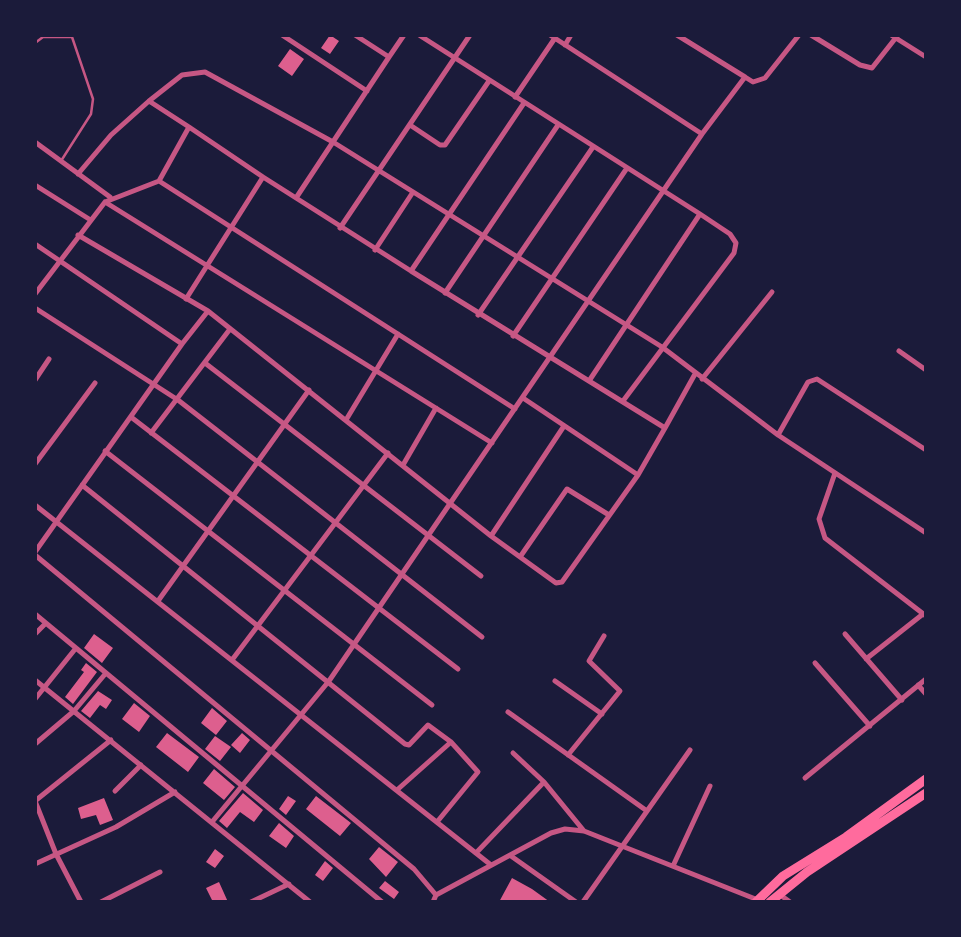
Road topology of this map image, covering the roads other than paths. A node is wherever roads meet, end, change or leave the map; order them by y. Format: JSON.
{"nodes":[{"id":1,"x":282,"y":35,"type":"edge"},
{"id":2,"x":355,"y":35,"type":"edge"},
{"id":3,"x":404,"y":35,"type":"edge"},
{"id":4,"x":419,"y":35,"type":"edge"},
{"id":5,"x":470,"y":35,"type":"edge"},
{"id":6,"x":571,"y":35,"type":"edge"},
{"id":7,"x":677,"y":35,"type":"edge"},
{"id":8,"x":799,"y":35,"type":"edge"},
{"id":9,"x":811,"y":35,"type":"edge"},
{"id":10,"x":895,"y":36,"type":"edge"},
{"id":11,"x":553,"y":37,"type":"edge"},
{"id":12,"x":35,"y":43,"type":"edge"},
{"id":13,"x":565,"y":45,"type":"junction"},
{"id":14,"x":389,"y":57,"type":"junction"},
{"id":15,"x":926,"y":57,"type":"edge"},
{"id":16,"x":454,"y":59,"type":"junction"},
{"id":17,"x":745,"y":77,"type":"junction"},
{"id":18,"x":489,"y":81,"type":"junction"},
{"id":19,"x":366,"y":91,"type":"junction"},
{"id":20,"x":515,"y":97,"type":"junction"},
{"id":21,"x":149,"y":101,"type":"junction"},
{"id":22,"x":524,"y":103,"type":"junction"},
{"id":23,"x":410,"y":125,"type":"junction"},
{"id":24,"x":558,"y":125,"type":"junction"},
{"id":25,"x":189,"y":127,"type":"junction"},
{"id":26,"x":702,"y":134,"type":"junction"},
{"id":27,"x":35,"y":142,"type":"edge"},
{"id":28,"x":333,"y":142,"type":"junction"},
{"id":29,"x":593,"y":146,"type":"junction"},
{"id":30,"x":61,"y":161,"type":"junction"},
{"id":31,"x":627,"y":168,"type":"junction"},
{"id":32,"x":379,"y":170,"type":"junction"},
{"id":33,"x":78,"y":174,"type":"junction"},
{"id":34,"x":263,"y":177,"type":"junction"},
{"id":35,"x":159,"y":181,"type":"junction"},
{"id":36,"x":35,"y":185,"type":"edge"},
{"id":37,"x":662,"y":190,"type":"junction"},
{"id":38,"x":413,"y":192,"type":"junction"},
{"id":39,"x":296,"y":198,"type":"junction"},
{"id":40,"x":108,"y":200,"type":"junction"},
{"id":41,"x":449,"y":213,"type":"junction"},
{"id":42,"x":700,"y":214,"type":"junction"},
{"id":43,"x":89,"y":219,"type":"junction"},
{"id":44,"x":232,"y":228,"type":"junction"},
{"id":45,"x":341,"y":228,"type":"junction"},
{"id":46,"x":78,"y":235,"type":"junction"},
{"id":47,"x":484,"y":236,"type":"junction"},
{"id":48,"x":35,"y":244,"type":"edge"},
{"id":49,"x":375,"y":250,"type":"junction"},
{"id":50,"x":518,"y":257,"type":"junction"},
{"id":51,"x":58,"y":260,"type":"junction"},
{"id":52,"x":208,"y":264,"type":"junction"},
{"id":53,"x":411,"y":271,"type":"junction"},
{"id":54,"x":552,"y":279,"type":"junction"},
{"id":55,"x":772,"y":292,"type":"dead end"},
{"id":56,"x":445,"y":293,"type":"junction"},
{"id":57,"x":35,"y":294,"type":"edge"},
{"id":58,"x":186,"y":299,"type":"junction"},
{"id":59,"x":588,"y":302,"type":"junction"},
{"id":60,"x":35,"y":308,"type":"edge"},
{"id":61,"x":208,"y":312,"type":"junction"},
{"id":62,"x":478,"y":315,"type":"junction"},
{"id":63,"x":626,"y":325,"type":"junction"},
{"id":64,"x":230,"y":329,"type":"junction"},
{"id":65,"x":398,"y":334,"type":"junction"},
{"id":66,"x":513,"y":336,"type":"junction"},
{"id":67,"x":182,"y":344,"type":"junction"},
{"id":68,"x":662,"y":347,"type":"junction"},
{"id":69,"x":899,"y":351,"type":"dead end"},
{"id":70,"x":49,"y":359,"type":"dead end"},
{"id":71,"x":550,"y":359,"type":"junction"},
{"id":72,"x":205,"y":363,"type":"junction"},
{"id":73,"x":376,"y":370,"type":"junction"},
{"id":74,"x":926,"y":370,"type":"edge"},
{"id":75,"x":695,"y":374,"type":"junction"},
{"id":76,"x":702,"y":379,"type":"junction"},
{"id":77,"x":35,"y":380,"type":"edge"},
{"id":78,"x":589,"y":381,"type":"junction"},
{"id":79,"x":95,"y":383,"type":"dead end"},
{"id":80,"x":152,"y":386,"type":"junction"},
{"id":81,"x":309,"y":390,"type":"junction"},
{"id":82,"x":523,"y":398,"type":"junction"},
{"id":83,"x":178,"y":400,"type":"junction"},
{"id":84,"x":623,"y":401,"type":"junction"},
{"id":85,"x":436,"y":408,"type":"junction"},
{"id":86,"x":515,"y":409,"type":"junction"},
{"id":87,"x":131,"y":417,"type":"junction"},
{"id":88,"x":346,"y":420,"type":"junction"},
{"id":89,"x":285,"y":424,"type":"junction"},
{"id":90,"x":564,"y":426,"type":"junction"},
{"id":91,"x":665,"y":428,"type":"junction"},
{"id":92,"x":151,"y":433,"type":"junction"},
{"id":93,"x":778,"y":435,"type":"junction"},
{"id":94,"x":492,"y":443,"type":"junction"},
{"id":95,"x":926,"y":450,"type":"edge"},
{"id":96,"x":105,"y":451,"type":"junction"},
{"id":97,"x":387,"y":453,"type":"junction"},
{"id":98,"x":256,"y":461,"type":"junction"},
{"id":99,"x":35,"y":464,"type":"edge"},
{"id":100,"x":403,"y":465,"type":"junction"},
{"id":101,"x":835,"y":473,"type":"junction"},
{"id":102,"x":638,"y":475,"type":"junction"},
{"id":103,"x":82,"y":485,"type":"junction"},
{"id":104,"x":362,"y":487,"type":"junction"},
{"id":105,"x":232,"y":495,"type":"junction"},
{"id":106,"x":35,"y":505,"type":"edge"},
{"id":107,"x":452,"y":505,"type":"junction"},
{"id":108,"x":609,"y":514,"type":"junction"},
{"id":109,"x":56,"y":521,"type":"junction"},
{"id":110,"x":336,"y":523,"type":"junction"},
{"id":111,"x":207,"y":530,"type":"junction"},
{"id":112,"x":926,"y":533,"type":"edge"},
{"id":113,"x":491,"y":536,"type":"junction"},
{"id":114,"x":428,"y":538,"type":"junction"},
{"id":115,"x":35,"y":554,"type":"edge"},
{"id":116,"x":311,"y":556,"type":"junction"},
{"id":117,"x":520,"y":556,"type":"junction"},
{"id":118,"x":183,"y":565,"type":"junction"},
{"id":119,"x":402,"y":575,"type":"junction"},
{"id":120,"x":481,"y":576,"type":"dead end"},
{"id":121,"x":285,"y":590,"type":"junction"},
{"id":122,"x":158,"y":601,"type":"junction"},
{"id":123,"x":378,"y":608,"type":"junction"},
{"id":124,"x":35,"y":614,"type":"edge"},
{"id":125,"x":925,"y":615,"type":"edge"},
{"id":126,"x":46,"y":623,"type":"junction"},
{"id":127,"x":258,"y":625,"type":"junction"},
{"id":128,"x":35,"y":634,"type":"edge"},
{"id":129,"x":845,"y":634,"type":"dead end"},
{"id":130,"x":604,"y":636,"type":"dead end"},
{"id":131,"x":482,"y":637,"type":"dead end"},
{"id":132,"x":355,"y":643,"type":"junction"},
{"id":133,"x":76,"y":648,"type":"junction"},
{"id":134,"x":866,"y":659,"type":"junction"},
{"id":135,"x":232,"y":660,"type":"junction"},
{"id":136,"x":815,"y":663,"type":"dead end"},
{"id":137,"x":458,"y":669,"type":"dead end"},
{"id":138,"x":106,"y":673,"type":"junction"},
{"id":139,"x":926,"y":679,"type":"edge"},
{"id":140,"x":35,"y":680,"type":"edge"},
{"id":141,"x":329,"y":681,"type":"junction"},
{"id":142,"x":555,"y":681,"type":"dead end"},
{"id":143,"x":918,"y":685,"type":"junction"},
{"id":144,"x":46,"y":689,"type":"junction"},
{"id":145,"x":926,"y":694,"type":"edge"},
{"id":146,"x":35,"y":699,"type":"edge"},
{"id":147,"x":902,"y":700,"type":"junction"},
{"id":148,"x":432,"y":705,"type":"dead end"},
{"id":149,"x":74,"y":711,"type":"junction"},
{"id":150,"x":508,"y":712,"type":"dead end"},
{"id":151,"x":602,"y":714,"type":"junction"},
{"id":152,"x":301,"y":715,"type":"junction"},
{"id":153,"x":870,"y":726,"type":"junction"},
{"id":154,"x":111,"y":740,"type":"junction"},
{"id":155,"x":451,"y":742,"type":"junction"},
{"id":156,"x":35,"y":744,"type":"edge"},
{"id":157,"x":272,"y":750,"type":"junction"},
{"id":158,"x":690,"y":750,"type":"dead end"},
{"id":159,"x":513,"y":753,"type":"dead end"},
{"id":160,"x":568,"y":755,"type":"junction"},
{"id":161,"x":141,"y":765,"type":"junction"},
{"id":162,"x":805,"y":778,"type":"dead end"},
{"id":163,"x":926,"y":779,"type":"edge"},
{"id":164,"x":544,"y":782,"type":"junction"},
{"id":165,"x":710,"y":786,"type":"dead end"},
{"id":166,"x":244,"y":787,"type":"junction"},
{"id":167,"x":397,"y":790,"type":"junction"},
{"id":168,"x":115,"y":791,"type":"dead end"},
{"id":169,"x":175,"y":792,"type":"junction"},
{"id":170,"x":926,"y":793,"type":"edge"},
{"id":171,"x":35,"y":801,"type":"edge"},
{"id":172,"x":647,"y":811,"type":"junction"},
{"id":173,"x":212,"y":822,"type":"junction"},
{"id":174,"x":438,"y":822,"type":"junction"},
{"id":175,"x":584,"y":831,"type":"junction"},
{"id":176,"x":624,"y":848,"type":"junction"},
{"id":177,"x":476,"y":853,"type":"junction"},
{"id":178,"x":56,"y":855,"type":"junction"},
{"id":179,"x":511,"y":856,"type":"junction"},
{"id":180,"x":35,"y":864,"type":"edge"},
{"id":181,"x":491,"y":865,"type":"junction"},
{"id":182,"x":673,"y":866,"type":"junction"},
{"id":183,"x":160,"y":872,"type":"dead end"},
{"id":184,"x":289,"y":884,"type":"junction"},
{"id":185,"x":779,"y":894,"type":"junction"},
{"id":186,"x":436,"y":895,"type":"junction"},
{"id":187,"x":757,"y":901,"type":"edge"},
{"id":188,"x":81,"y":902,"type":"edge"},
{"id":189,"x":101,"y":902,"type":"edge"},
{"id":190,"x":251,"y":902,"type":"edge"},
{"id":191,"x":310,"y":902,"type":"edge"},
{"id":192,"x":382,"y":902,"type":"edge"},
{"id":193,"x":433,"y":902,"type":"edge"},
{"id":194,"x":576,"y":902,"type":"edge"},
{"id":195,"x":583,"y":902,"type":"edge"},
{"id":196,"x":770,"y":902,"type":"edge"},
{"id":197,"x":790,"y":902,"type":"edge"}],
"edges":[{"from":1,"to":19,"type":"street"},
{"from":2,"to":14,"type":"street"},
{"from":3,"to":14,"type":"street"},
{"from":4,"to":16,"type":"street"},
{"from":5,"to":16,"type":"street"},
{"from":6,"to":13,"type":"street"},
{"from":7,"to":17,"type":"street"},
{"from":8,"to":17,"type":"street"},
{"from":9,"to":10,"type":"street"},
{"from":10,"to":15,"type":"street"},
{"from":11,"to":13,"type":"street"},
{"from":11,"to":20,"type":"street"},
{"from":12,"to":30,"type":"lane"},
{"from":13,"to":26,"type":"street"},
{"from":14,"to":19,"type":"street"},
{"from":16,"to":18,"type":"street"},
{"from":16,"to":23,"type":"street"},
{"from":17,"to":26,"type":"street"},
{"from":18,"to":20,"type":"street"},
{"from":18,"to":23,"type":"street"},
{"from":19,"to":28,"type":"street"},
{"from":20,"to":22,"type":"street"},
{"from":21,"to":25,"type":"street"},
{"from":21,"to":28,"type":"street"},
{"from":21,"to":33,"type":"street"},
{"from":22,"to":24,"type":"street"},
{"from":22,"to":41,"type":"street"},
{"from":23,"to":32,"type":"street"},
{"from":24,"to":29,"type":"street"},
{"from":24,"to":47,"type":"street"},
{"from":25,"to":34,"type":"street"},
{"from":25,"to":35,"type":"street"},
{"from":26,"to":37,"type":"street"},
{"from":27,"to":30,"type":"street"},
{"from":28,"to":32,"type":"street"},
{"from":28,"to":39,"type":"street"},
{"from":29,"to":31,"type":"street"},
{"from":29,"to":50,"type":"street"},
{"from":30,"to":33,"type":"street"},
{"from":31,"to":37,"type":"street"},
{"from":31,"to":54,"type":"street"},
{"from":32,"to":38,"type":"street"},
{"from":32,"to":45,"type":"street"},
{"from":33,"to":40,"type":"street"},
{"from":34,"to":39,"type":"street"},
{"from":34,"to":44,"type":"street"},
{"from":35,"to":40,"type":"street"},
{"from":35,"to":44,"type":"street"},
{"from":36,"to":43,"type":"street"},
{"from":37,"to":42,"type":"street"},
{"from":37,"to":59,"type":"street"},
{"from":38,"to":41,"type":"street"},
{"from":38,"to":49,"type":"street"},
{"from":39,"to":45,"type":"street"},
{"from":40,"to":43,"type":"street"},
{"from":40,"to":52,"type":"street"},
{"from":41,"to":47,"type":"street"},
{"from":41,"to":53,"type":"street"},
{"from":42,"to":63,"type":"street"},
{"from":42,"to":68,"type":"street"},
{"from":43,"to":46,"type":"street"},
{"from":44,"to":52,"type":"street"},
{"from":44,"to":65,"type":"street"},
{"from":45,"to":49,"type":"street"},
{"from":46,"to":51,"type":"street"},
{"from":46,"to":58,"type":"street"},
{"from":47,"to":50,"type":"street"},
{"from":47,"to":56,"type":"street"},
{"from":48,"to":51,"type":"street"},
{"from":49,"to":53,"type":"street"},
{"from":50,"to":54,"type":"street"},
{"from":50,"to":62,"type":"street"},
{"from":51,"to":57,"type":"street"},
{"from":51,"to":67,"type":"street"},
{"from":52,"to":58,"type":"street"},
{"from":52,"to":73,"type":"street"},
{"from":53,"to":56,"type":"street"},
{"from":54,"to":59,"type":"street"},
{"from":54,"to":66,"type":"street"},
{"from":55,"to":76,"type":"street"},
{"from":56,"to":62,"type":"street"},
{"from":58,"to":61,"type":"street"},
{"from":59,"to":63,"type":"street"},
{"from":59,"to":71,"type":"street"},
{"from":60,"to":80,"type":"street"},
{"from":61,"to":64,"type":"street"},
{"from":61,"to":67,"type":"street"},
{"from":62,"to":66,"type":"street"},
{"from":63,"to":68,"type":"street"},
{"from":63,"to":78,"type":"street"},
{"from":64,"to":72,"type":"street"},
{"from":64,"to":81,"type":"street"},
{"from":65,"to":73,"type":"street"},
{"from":65,"to":86,"type":"street"},
{"from":66,"to":71,"type":"street"},
{"from":67,"to":80,"type":"street"},
{"from":68,"to":75,"type":"street"},
{"from":68,"to":84,"type":"street"},
{"from":69,"to":74,"type":"street"},
{"from":70,"to":77,"type":"street"},
{"from":71,"to":78,"type":"street"},
{"from":71,"to":82,"type":"street"},
{"from":72,"to":83,"type":"street"},
{"from":72,"to":89,"type":"street"},
{"from":73,"to":85,"type":"street"},
{"from":73,"to":88,"type":"street"},
{"from":75,"to":76,"type":"street"},
{"from":75,"to":91,"type":"street"},
{"from":76,"to":93,"type":"street"},
{"from":78,"to":84,"type":"street"},
{"from":79,"to":99,"type":"street"},
{"from":80,"to":83,"type":"street"},
{"from":80,"to":87,"type":"street"},
{"from":81,"to":88,"type":"street"},
{"from":81,"to":89,"type":"street"},
{"from":82,"to":86,"type":"street"},
{"from":82,"to":90,"type":"street"},
{"from":83,"to":92,"type":"street"},
{"from":83,"to":98,"type":"street"},
{"from":84,"to":91,"type":"street"},
{"from":85,"to":94,"type":"street"},
{"from":85,"to":100,"type":"street"},
{"from":86,"to":94,"type":"street"},
{"from":87,"to":92,"type":"street"},
{"from":87,"to":96,"type":"street"},
{"from":88,"to":97,"type":"street"},
{"from":89,"to":98,"type":"street"},
{"from":89,"to":104,"type":"street"},
{"from":90,"to":102,"type":"street"},
{"from":90,"to":113,"type":"street"},
{"from":91,"to":102,"type":"street"},
{"from":92,"to":105,"type":"street"},
{"from":93,"to":95,"type":"street"},
{"from":93,"to":101,"type":"street"},
{"from":94,"to":107,"type":"street"},
{"from":96,"to":103,"type":"street"},
{"from":96,"to":111,"type":"street"},
{"from":97,"to":100,"type":"street"},
{"from":97,"to":104,"type":"street"},
{"from":98,"to":105,"type":"street"},
{"from":98,"to":110,"type":"street"},
{"from":100,"to":107,"type":"street"},
{"from":101,"to":112,"type":"street"},
{"from":101,"to":125,"type":"street"},
{"from":102,"to":108,"type":"street"},
{"from":103,"to":109,"type":"street"},
{"from":103,"to":118,"type":"street"},
{"from":104,"to":110,"type":"street"},
{"from":104,"to":114,"type":"street"},
{"from":105,"to":111,"type":"street"},
{"from":105,"to":116,"type":"street"},
{"from":106,"to":109,"type":"street"},
{"from":107,"to":113,"type":"street"},
{"from":107,"to":114,"type":"street"},
{"from":108,"to":117,"type":"street"},
{"from":108,"to":117,"type":"street"},
{"from":109,"to":115,"type":"street"},
{"from":109,"to":122,"type":"street"},
{"from":110,"to":116,"type":"street"},
{"from":110,"to":119,"type":"street"},
{"from":111,"to":118,"type":"street"},
{"from":111,"to":121,"type":"street"},
{"from":113,"to":117,"type":"street"},
{"from":114,"to":119,"type":"street"},
{"from":114,"to":120,"type":"street"},
{"from":115,"to":157,"type":"street"},
{"from":116,"to":121,"type":"street"},
{"from":116,"to":123,"type":"street"},
{"from":118,"to":122,"type":"street"},
{"from":118,"to":127,"type":"street"},
{"from":119,"to":123,"type":"street"},
{"from":119,"to":131,"type":"street"},
{"from":121,"to":127,"type":"street"},
{"from":121,"to":132,"type":"street"},
{"from":122,"to":135,"type":"street"},
{"from":123,"to":132,"type":"street"},
{"from":123,"to":137,"type":"street"},
{"from":124,"to":126,"type":"street"},
{"from":125,"to":134,"type":"street"},
{"from":126,"to":128,"type":"street"},
{"from":126,"to":133,"type":"street"},
{"from":127,"to":135,"type":"street"},
{"from":127,"to":141,"type":"street"},
{"from":129,"to":134,"type":"street"},
{"from":130,"to":151,"type":"street"},
{"from":132,"to":141,"type":"street"},
{"from":132,"to":148,"type":"street"},
{"from":133,"to":138,"type":"street"},
{"from":133,"to":144,"type":"street"},
{"from":134,"to":147,"type":"street"},
{"from":135,"to":152,"type":"street"},
{"from":136,"to":153,"type":"street"},
{"from":138,"to":149,"type":"street"},
{"from":138,"to":166,"type":"street"},
{"from":139,"to":143,"type":"street"},
{"from":140,"to":144,"type":"street"},
{"from":141,"to":152,"type":"street"},
{"from":141,"to":155,"type":"street"},
{"from":142,"to":151,"type":"street"},
{"from":143,"to":145,"type":"street"},
{"from":143,"to":147,"type":"street"},
{"from":144,"to":146,"type":"street"},
{"from":144,"to":149,"type":"street"},
{"from":147,"to":153,"type":"street"},
{"from":149,"to":154,"type":"street"},
{"from":149,"to":156,"type":"street"},
{"from":150,"to":160,"type":"street"},
{"from":151,"to":160,"type":"street"},
{"from":152,"to":157,"type":"street"},
{"from":152,"to":167,"type":"street"},
{"from":153,"to":162,"type":"street"},
{"from":154,"to":161,"type":"street"},
{"from":154,"to":171,"type":"street"},
{"from":155,"to":167,"type":"street"},
{"from":155,"to":174,"type":"street"},
{"from":157,"to":166,"type":"street"},
{"from":157,"to":186,"type":"street"},
{"from":158,"to":172,"type":"street"},
{"from":159,"to":164,"type":"street"},
{"from":160,"to":172,"type":"street"},
{"from":161,"to":168,"type":"street"},
{"from":161,"to":169,"type":"street"},
{"from":163,"to":187,"type":"highway"},
{"from":164,"to":175,"type":"street"},
{"from":164,"to":177,"type":"street"},
{"from":165,"to":182,"type":"street"},
{"from":166,"to":173,"type":"street"},
{"from":166,"to":192,"type":"street"},
{"from":167,"to":174,"type":"street"},
{"from":169,"to":173,"type":"street"},
{"from":169,"to":178,"type":"street"},
{"from":170,"to":185,"type":"highway"},
{"from":171,"to":178,"type":"street"},
{"from":172,"to":176,"type":"street"},
{"from":173,"to":184,"type":"street"},
{"from":174,"to":177,"type":"street"},
{"from":175,"to":176,"type":"street"},
{"from":175,"to":179,"type":"street"},
{"from":176,"to":182,"type":"street"},
{"from":176,"to":195,"type":"street"},
{"from":177,"to":181,"type":"street"},
{"from":178,"to":180,"type":"street"},
{"from":178,"to":188,"type":"street"},
{"from":179,"to":181,"type":"street"},
{"from":179,"to":194,"type":"street"},
{"from":181,"to":186,"type":"street"},
{"from":182,"to":187,"type":"street"},
{"from":183,"to":189,"type":"street"},
{"from":184,"to":190,"type":"street"},
{"from":184,"to":191,"type":"street"},
{"from":185,"to":196,"type":"highway"},
{"from":185,"to":197,"type":"street"},
{"from":186,"to":193,"type":"street"}]}
